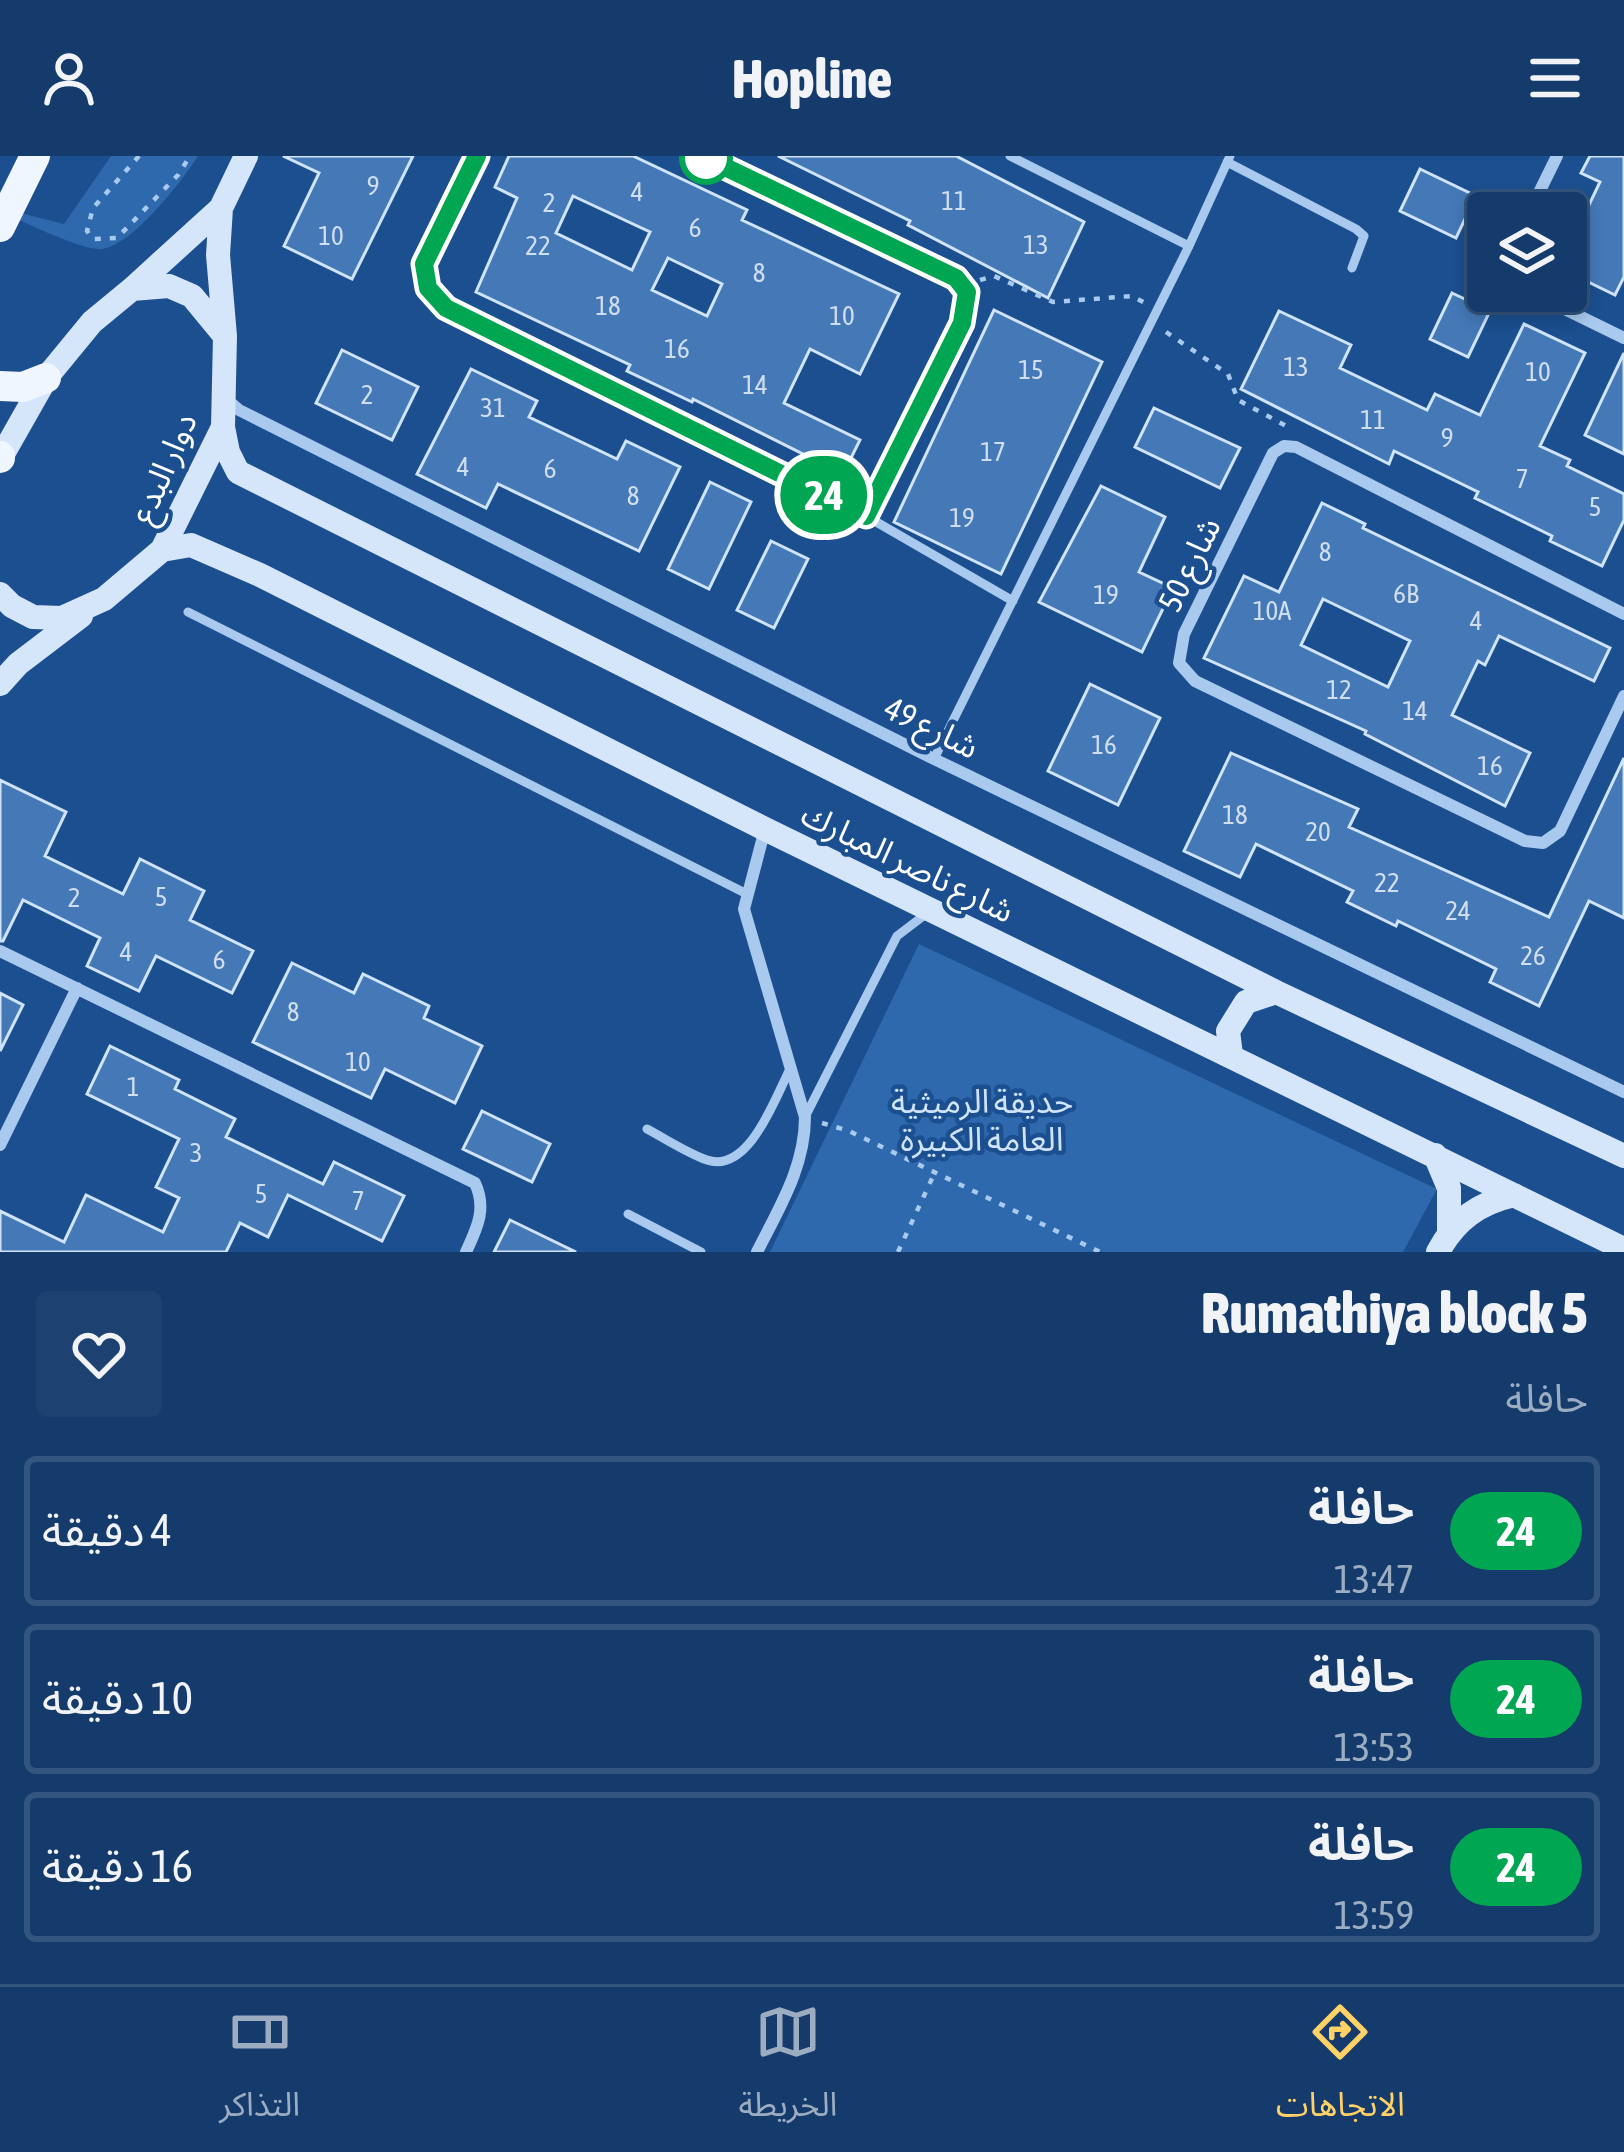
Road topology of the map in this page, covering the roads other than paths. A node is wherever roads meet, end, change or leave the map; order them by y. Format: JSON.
{"nodes":[{"id":1,"x":35,"y":156,"type":"edge"},
{"id":2,"x":246,"y":156,"type":"edge"},
{"id":3,"x":477,"y":156,"type":"edge"},
{"id":4,"x":1010,"y":156,"type":"edge"},
{"id":5,"x":1558,"y":156,"type":"edge"},
{"id":6,"x":713,"y":158,"type":"edge"},
{"id":7,"x":1228,"y":159,"type":"edge"},
{"id":8,"x":1540,"y":192,"type":"edge"},
{"id":9,"x":221,"y":208,"type":"junction"},
{"id":10,"x":3,"y":225,"type":"edge"},
{"id":11,"x":1190,"y":246,"type":"junction"},
{"id":12,"x":1352,"y":268,"type":"dead end"},
{"id":13,"x":132,"y":290,"type":"junction"},
{"id":14,"x":1571,"y":312,"type":"edge"},
{"id":15,"x":225,"y":336,"type":"junction"},
{"id":16,"x":1624,"y":338,"type":"edge"},
{"id":17,"x":46,"y":378,"type":"junction"},
{"id":18,"x":0,"y":386,"type":"edge"},
{"id":19,"x":224,"y":398,"type":"junction"},
{"id":20,"x":223,"y":427,"type":"junction"},
{"id":21,"x":0,"y":457,"type":"edge"},
{"id":22,"x":866,"y":516,"type":"junction"},
{"id":23,"x":162,"y":550,"type":"junction"},
{"id":24,"x":0,"y":594,"type":"edge"},
{"id":25,"x":104,"y":599,"type":"junction"},
{"id":26,"x":1013,"y":601,"type":"junction"},
{"id":27,"x":188,"y":612,"type":"dead end"},
{"id":28,"x":1624,"y":614,"type":"edge"},
{"id":29,"x":0,"y":684,"type":"edge"},
{"id":30,"x":1624,"y":695,"type":"edge"},
{"id":31,"x":934,"y":759,"type":"junction"},
{"id":32,"x":765,"y":829,"type":"junction"},
{"id":33,"x":746,"y":894,"type":"junction"},
{"id":34,"x":933,"y":910,"type":"junction"},
{"id":35,"x":0,"y":951,"type":"edge"},
{"id":36,"x":77,"y":988,"type":"junction"},
{"id":37,"x":1276,"y":992,"type":"junction"},
{"id":38,"x":1231,"y":1055,"type":"junction"},
{"id":39,"x":790,"y":1069,"type":"junction"},
{"id":40,"x":1624,"y":1092,"type":"edge"},
{"id":41,"x":805,"y":1118,"type":"junction"},
{"id":42,"x":647,"y":1130,"type":"dead end"},
{"id":43,"x":0,"y":1144,"type":"edge"},
{"id":44,"x":1435,"y":1155,"type":"junction"},
{"id":45,"x":1624,"y":1155,"type":"edge"},
{"id":46,"x":1514,"y":1195,"type":"junction"},
{"id":47,"x":628,"y":1214,"type":"dead end"},
{"id":48,"x":1444,"y":1242,"type":"edge"},
{"id":49,"x":1624,"y":1249,"type":"edge"},
{"id":50,"x":466,"y":1252,"type":"edge"},
{"id":51,"x":701,"y":1252,"type":"edge"},
{"id":52,"x":757,"y":1252,"type":"edge"}],
"edges":[{"from":1,"to":10,"type":"main road"},
{"from":2,"to":9,"type":"street"},
{"from":3,"to":22,"type":"street"},
{"from":4,"to":11,"type":"lane"},
{"from":5,"to":8,"type":"street"},
{"from":6,"to":22,"type":"street"},
{"from":7,"to":11,"type":"lane"},
{"from":7,"to":12,"type":"lane"},
{"from":9,"to":13,"type":"street"},
{"from":9,"to":15,"type":"street","name":"دوار البدع"},
{"from":11,"to":26,"type":"lane"},
{"from":13,"to":15,"type":"street"},
{"from":13,"to":17,"type":"street"},
{"from":14,"to":16,"type":"street"},
{"from":15,"to":19,"type":"street","name":"دوار البدع"},
{"from":17,"to":18,"type":"main road"},
{"from":17,"to":21,"type":"street"},
{"from":19,"to":20,"type":"street","name":"دوار البدع"},
{"from":19,"to":31,"type":"street","name":"شارع 49"},
{"from":20,"to":23,"type":"street","name":"دوار البدع"},
{"from":20,"to":37,"type":"street","name":"شارع ناصر المبارك"},
{"from":22,"to":26,"type":"lane"},
{"from":23,"to":25,"type":"street","name":"دوار البدع"},
{"from":23,"to":32,"type":"street","name":"شارع ناصر المبارك"},
{"from":24,"to":25,"type":"street","name":"دوار البدع"},
{"from":25,"to":29,"type":"street"},
{"from":26,"to":31,"type":"lane"},
{"from":27,"to":33,"type":"lane"},
{"from":28,"to":30,"type":"street","name":"شارع 50"},
{"from":31,"to":40,"type":"street","name":"شارع 49"},
{"from":32,"to":33,"type":"street"},
{"from":32,"to":34,"type":"street","name":"شارع ناصر المبارك"},
{"from":33,"to":39,"type":"street"},
{"from":34,"to":38,"type":"street","name":"شارع ناصر المبارك"},
{"from":34,"to":41,"type":"lane"},
{"from":35,"to":36,"type":"street"},
{"from":36,"to":43,"type":"street"},
{"from":36,"to":50,"type":"street"},
{"from":37,"to":38,"type":"street"},
{"from":37,"to":45,"type":"street","name":"شارع ناصر المبارك"},
{"from":38,"to":44,"type":"street","name":"شارع ناصر المبارك"},
{"from":39,"to":41,"type":"street"},
{"from":39,"to":42,"type":"lane"},
{"from":41,"to":52,"type":"street"},
{"from":44,"to":46,"type":"street","name":"شارع ناصر المبارك"},
{"from":44,"to":48,"type":"street"},
{"from":46,"to":48,"type":"street"},
{"from":46,"to":49,"type":"street","name":"شارع ناصر المبارك"},
{"from":47,"to":51,"type":"lane"}]}
